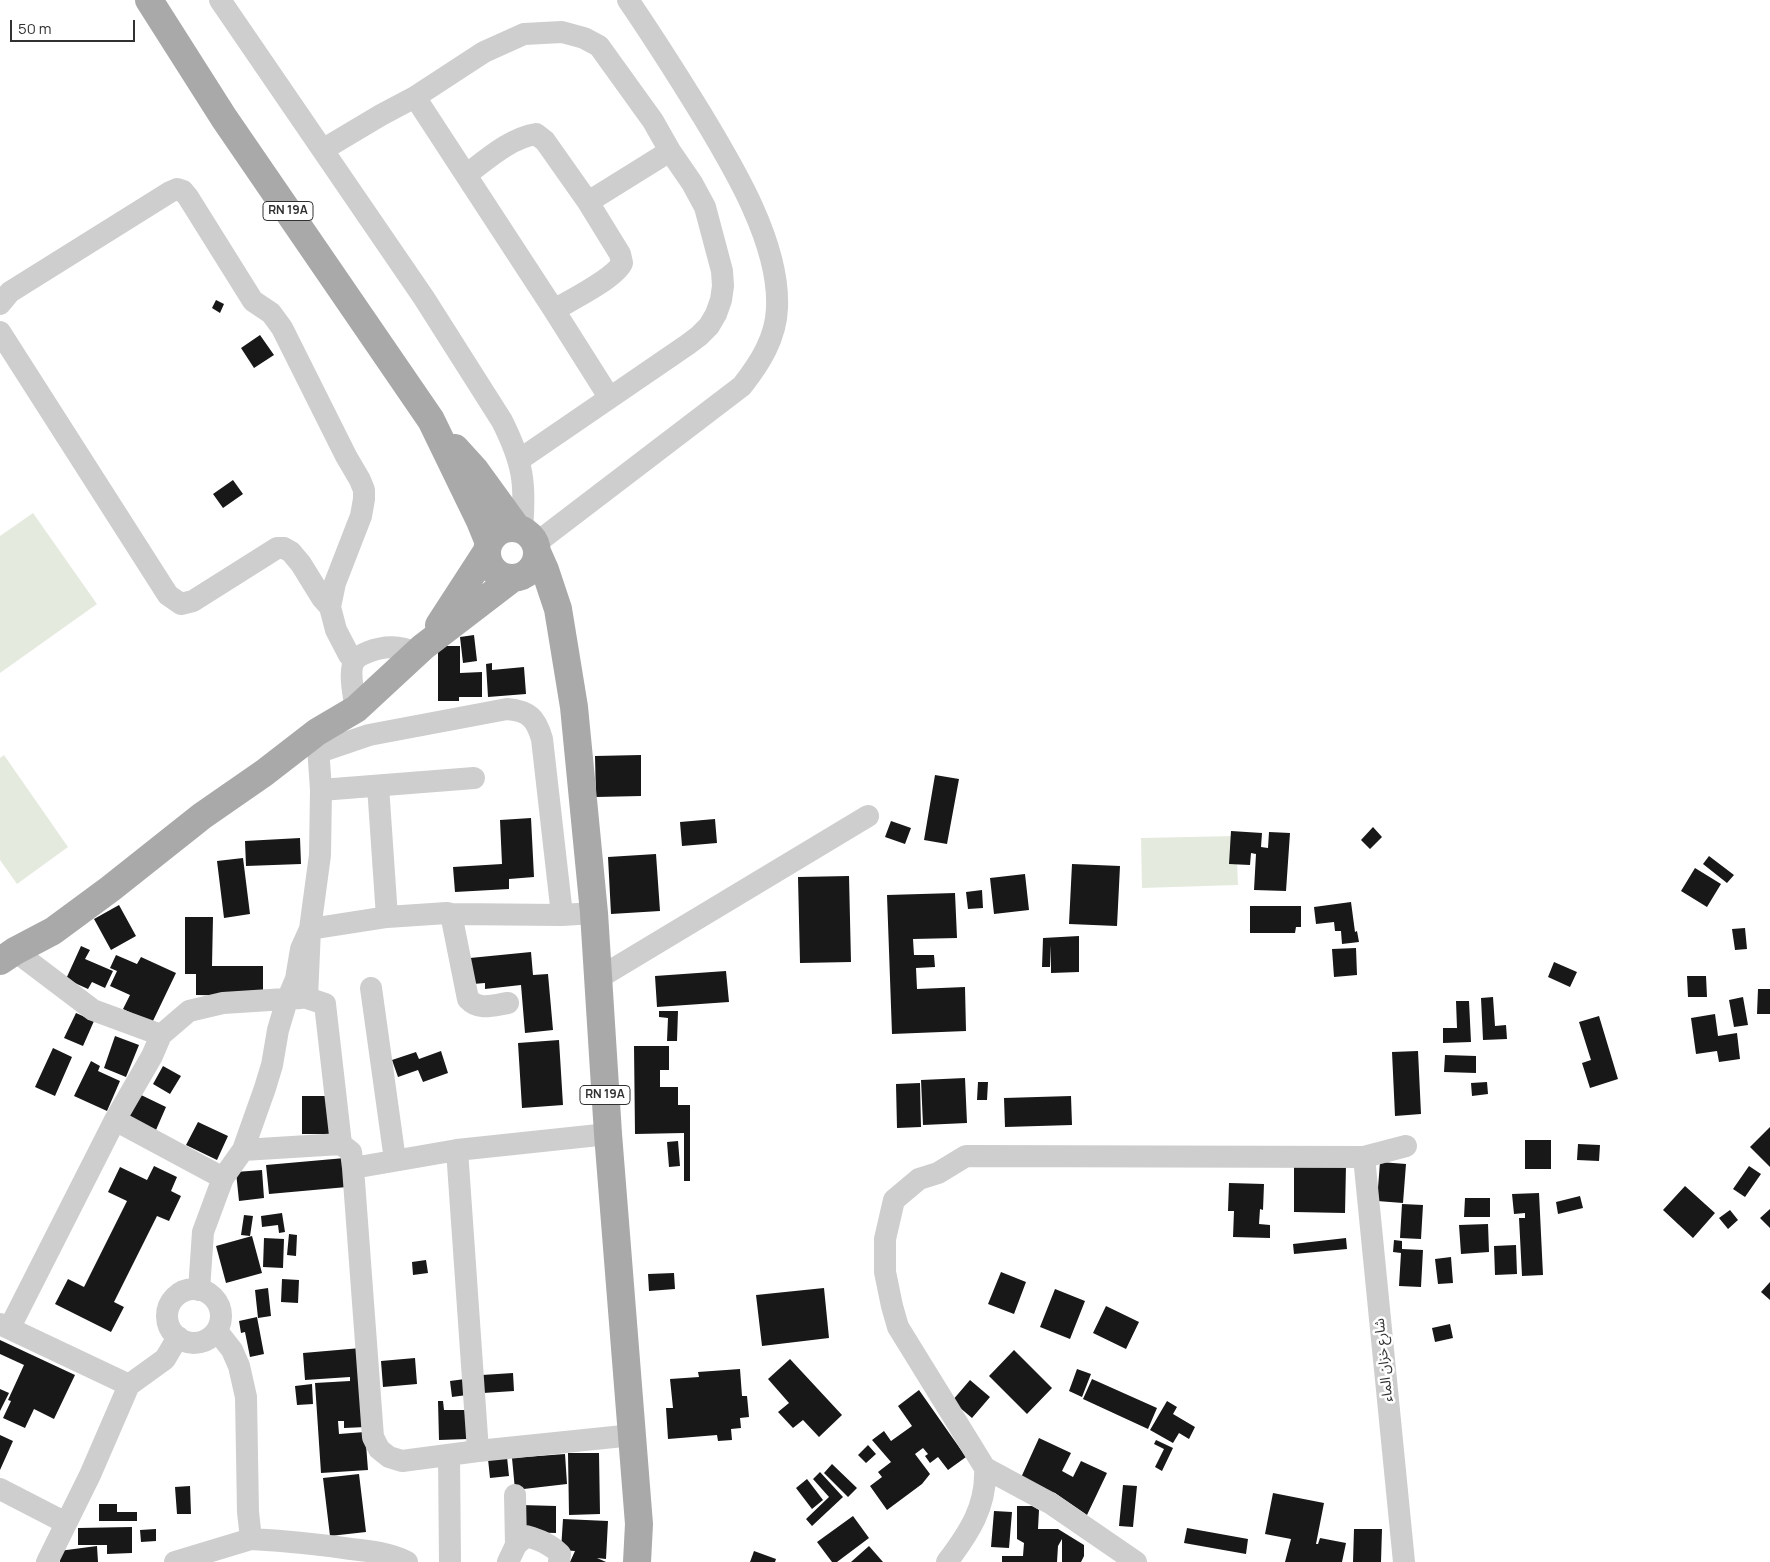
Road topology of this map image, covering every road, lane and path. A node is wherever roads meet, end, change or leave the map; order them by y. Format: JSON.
{"nodes":[{"id":1,"x":149,"y":0,"type":"edge"},
{"id":2,"x":220,"y":0,"type":"edge"},
{"id":3,"x":628,"y":0,"type":"edge"},
{"id":4,"x":415,"y":97,"type":"junction"},
{"id":5,"x":324,"y":149,"type":"junction"},
{"id":6,"x":670,"y":151,"type":"junction"},
{"id":7,"x":466,"y":176,"type":"junction"},
{"id":8,"x":588,"y":202,"type":"junction"},
{"id":9,"x":0,"y":304,"type":"edge"},
{"id":10,"x":554,"y":310,"type":"junction"},
{"id":11,"x":0,"y":332,"type":"edge"},
{"id":12,"x":609,"y":398,"type":"junction"},
{"id":13,"x":431,"y":420,"type":"junction"},
{"id":14,"x":519,"y":460,"type":"junction"},
{"id":15,"x":528,"y":538,"type":"junction"},
{"id":16,"x":488,"y":547,"type":"junction"},
{"id":17,"x":515,"y":578,"type":"junction"},
{"id":18,"x":330,"y":607,"type":"junction"},
{"id":19,"x":562,"y":628,"type":"junction"},
{"id":20,"x":420,"y":650,"type":"junction"},
{"id":21,"x":354,"y":660,"type":"junction"},
{"id":22,"x":356,"y":709,"type":"junction"},
{"id":23,"x":318,"y":742,"type":"junction"},
{"id":24,"x":474,"y":778,"type":"dead end"},
{"id":25,"x":378,"y":786,"type":"junction"},
{"id":26,"x":321,"y":790,"type":"junction"},
{"id":27,"x":868,"y":816,"type":"dead end"},
{"id":28,"x":594,"y":913,"type":"junction"},
{"id":29,"x":451,"y":914,"type":"junction"},
{"id":30,"x":562,"y":915,"type":"junction"},
{"id":31,"x":387,"y":916,"type":"junction"},
{"id":32,"x":310,"y":928,"type":"junction"},
{"id":33,"x":7,"y":956,"type":"edge"},
{"id":34,"x":597,"y":979,"type":"junction"},
{"id":35,"x":371,"y":988,"type":"dead end"},
{"id":36,"x":297,"y":999,"type":"junction"},
{"id":37,"x":508,"y":1003,"type":"dead end"},
{"id":38,"x":161,"y":1035,"type":"junction"},
{"id":39,"x":115,"y":1120,"type":"junction"},
{"id":40,"x":608,"y":1134,"type":"junction"},
{"id":41,"x":341,"y":1144,"type":"junction"},
{"id":42,"x":1406,"y":1146,"type":"dead end"},
{"id":43,"x":243,"y":1150,"type":"junction"},
{"id":44,"x":457,"y":1150,"type":"junction"},
{"id":45,"x":1364,"y":1157,"type":"junction"},
{"id":46,"x":395,"y":1160,"type":"junction"},
{"id":47,"x":353,"y":1168,"type":"junction"},
{"id":48,"x":223,"y":1178,"type":"junction"},
{"id":49,"x":199,"y":1290,"type":"junction"},
{"id":50,"x":5,"y":1326,"type":"edge"},
{"id":51,"x":217,"y":1330,"type":"junction"},
{"id":52,"x":178,"y":1337,"type":"junction"},
{"id":53,"x":129,"y":1385,"type":"junction"},
{"id":54,"x":633,"y":1435,"type":"junction"},
{"id":55,"x":478,"y":1451,"type":"junction"},
{"id":56,"x":449,"y":1455,"type":"junction"},
{"id":57,"x":985,"y":1468,"type":"junction"},
{"id":58,"x":0,"y":1489,"type":"edge"},
{"id":59,"x":515,"y":1495,"type":"dead end"},
{"id":60,"x":66,"y":1523,"type":"junction"},
{"id":61,"x":251,"y":1539,"type":"junction"},
{"id":62,"x":512,"y":1553,"type":"edge"},
{"id":63,"x":47,"y":1562,"type":"edge"},
{"id":64,"x":175,"y":1562,"type":"edge"},
{"id":65,"x":407,"y":1562,"type":"edge"},
{"id":66,"x":450,"y":1562,"type":"edge"},
{"id":67,"x":559,"y":1562,"type":"edge"},
{"id":68,"x":637,"y":1562,"type":"edge"},
{"id":69,"x":947,"y":1562,"type":"edge"},
{"id":70,"x":1136,"y":1562,"type":"edge"},
{"id":71,"x":1404,"y":1562,"type":"edge"}],
"edges":[{"from":1,"to":13,"type":"main road","number":"RN 19A"},
{"from":2,"to":5,"type":"street"},
{"from":3,"to":15,"type":"street"},
{"from":4,"to":5,"type":"street"},
{"from":4,"to":6,"type":"street"},
{"from":4,"to":7,"type":"street"},
{"from":5,"to":14,"type":"street"},
{"from":6,"to":8,"type":"street"},
{"from":6,"to":12,"type":"street"},
{"from":7,"to":8,"type":"street"},
{"from":7,"to":10,"type":"street"},
{"from":8,"to":10,"type":"street"},
{"from":9,"to":18,"type":"street"},
{"from":10,"to":12,"type":"street"},
{"from":11,"to":18,"type":"street"},
{"from":12,"to":14,"type":"street"},
{"from":13,"to":15,"type":"main road"},
{"from":13,"to":16,"type":"main road"},
{"from":14,"to":15,"type":"street"},
{"from":15,"to":16,"type":"main road"},
{"from":15,"to":17,"type":"main road"},
{"from":15,"to":19,"type":"main road"},
{"from":16,"to":17,"type":"main road"},
{"from":16,"to":20,"type":"main road"},
{"from":17,"to":19,"type":"main road"},
{"from":17,"to":20,"type":"main road"},
{"from":18,"to":21,"type":"street"},
{"from":19,"to":28,"type":"main road","number":"RN 19A"},
{"from":20,"to":21,"type":"street"},
{"from":20,"to":22,"type":"main road"},
{"from":21,"to":22,"type":"street"},
{"from":22,"to":23,"type":"main road"},
{"from":23,"to":26,"type":"street"},
{"from":23,"to":30,"type":"street"},
{"from":23,"to":33,"type":"main road"},
{"from":24,"to":25,"type":"street"},
{"from":25,"to":26,"type":"street"},
{"from":25,"to":31,"type":"street"},
{"from":26,"to":32,"type":"street"},
{"from":27,"to":34,"type":"street"},
{"from":28,"to":30,"type":"street"},
{"from":28,"to":34,"type":"main road","number":"RN 19A"},
{"from":29,"to":30,"type":"street"},
{"from":29,"to":31,"type":"street"},
{"from":29,"to":37,"type":"street"},
{"from":31,"to":32,"type":"street"},
{"from":32,"to":36,"type":"street"},
{"from":33,"to":38,"type":"street"},
{"from":34,"to":40,"type":"main road","number":"RN 19A"},
{"from":35,"to":46,"type":"street"},
{"from":36,"to":38,"type":"street"},
{"from":36,"to":41,"type":"street"},
{"from":36,"to":43,"type":"street"},
{"from":38,"to":39,"type":"street"},
{"from":39,"to":48,"type":"street"},
{"from":39,"to":50,"type":"street"},
{"from":40,"to":44,"type":"street"},
{"from":40,"to":54,"type":"main road","number":"RN 19A"},
{"from":41,"to":43,"type":"street"},
{"from":41,"to":47,"type":"street"},
{"from":42,"to":45,"type":"street"},
{"from":43,"to":48,"type":"street"},
{"from":44,"to":46,"type":"street"},
{"from":44,"to":55,"type":"street"},
{"from":45,"to":57,"type":"street"},
{"from":45,"to":71,"type":"street","name":"شارع خزان الماء"},
{"from":46,"to":47,"type":"street"},
{"from":47,"to":56,"type":"street"},
{"from":48,"to":49,"type":"street"},
{"from":49,"to":51,"type":"street"},
{"from":49,"to":52,"type":"street"},
{"from":50,"to":53,"type":"street"},
{"from":51,"to":52,"type":"street"},
{"from":51,"to":61,"type":"street"},
{"from":52,"to":53,"type":"street"},
{"from":53,"to":60,"type":"street"},
{"from":54,"to":55,"type":"street"},
{"from":54,"to":68,"type":"main road","number":"RN 19A"},
{"from":55,"to":56,"type":"street"},
{"from":56,"to":66,"type":"street"},
{"from":57,"to":69,"type":"street"},
{"from":57,"to":70,"type":"street"},
{"from":58,"to":60,"type":"street"},
{"from":59,"to":62,"type":"street"},
{"from":60,"to":63,"type":"street"},
{"from":61,"to":64,"type":"street"},
{"from":61,"to":65,"type":"street"},
{"from":62,"to":67,"type":"street"}]}
